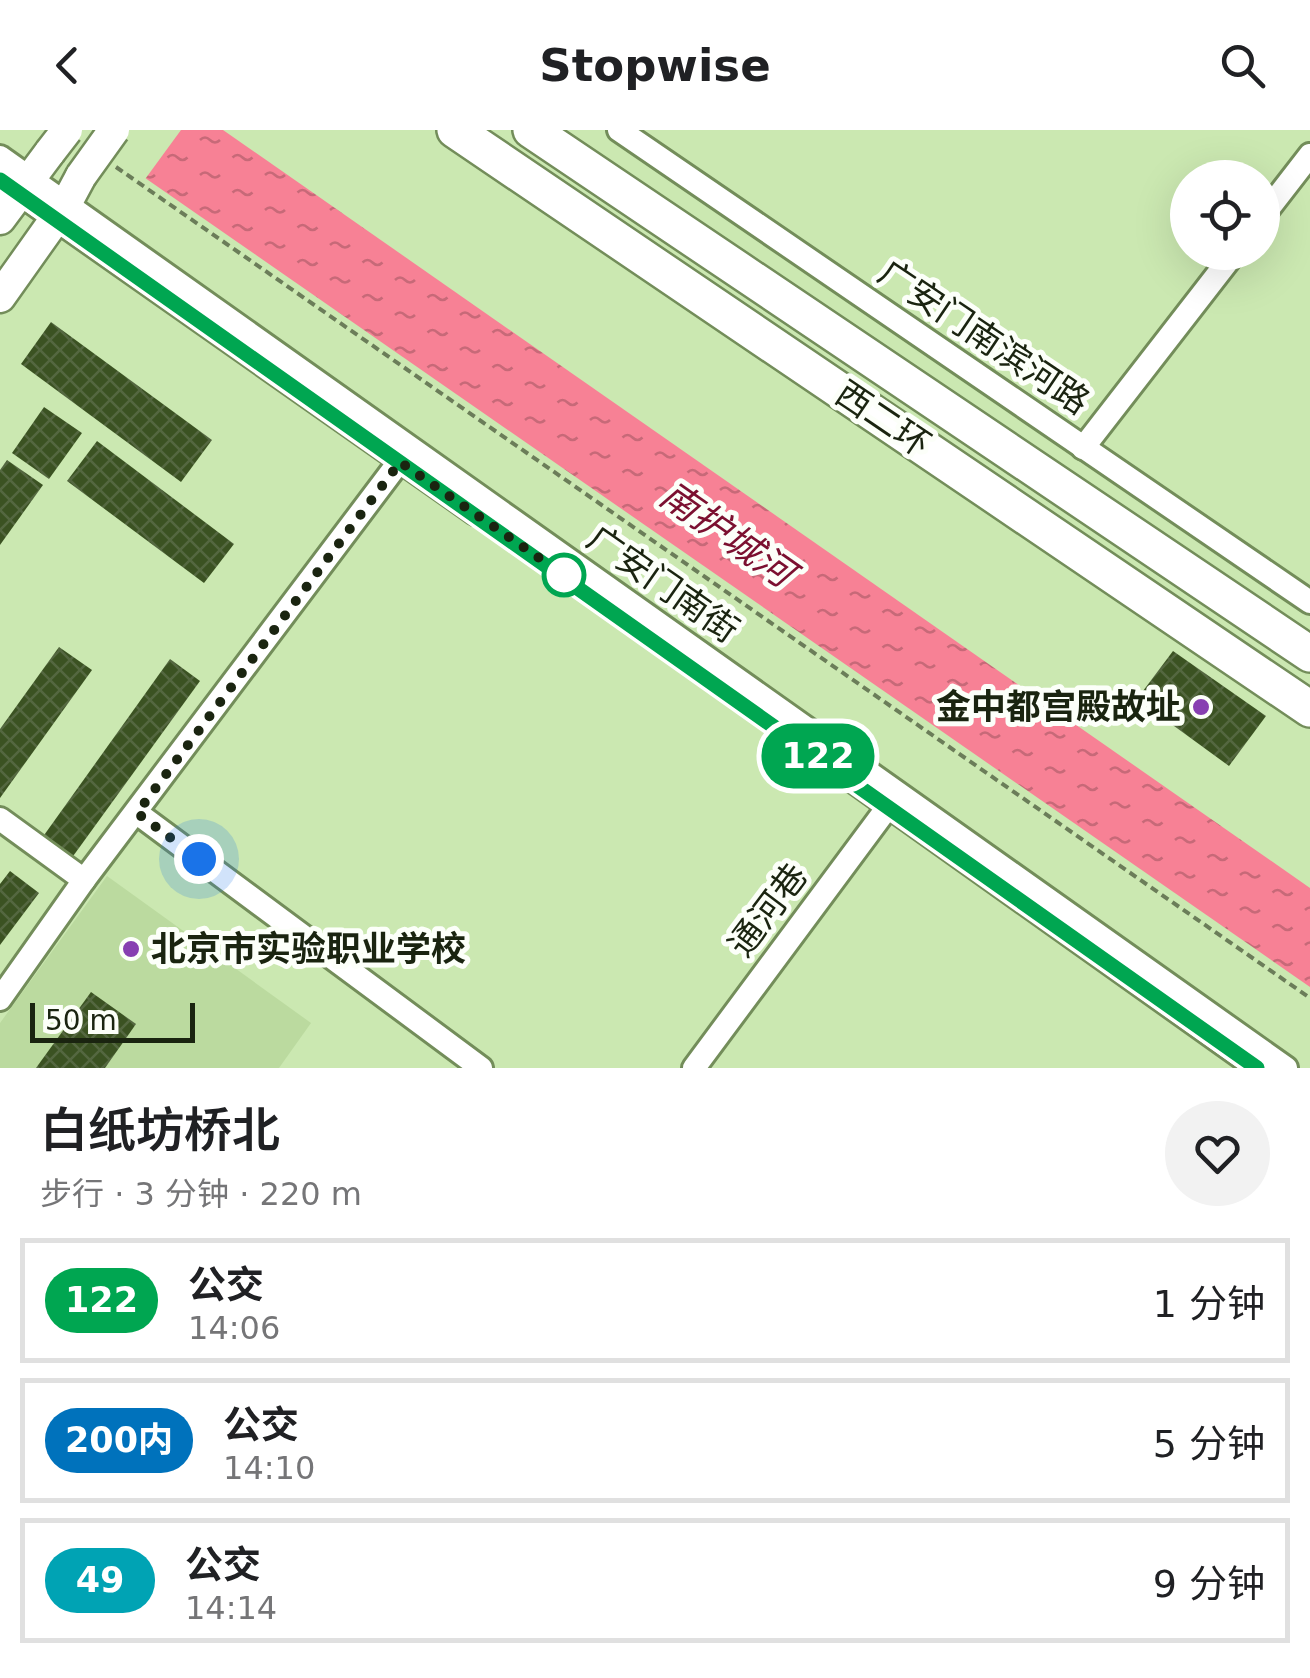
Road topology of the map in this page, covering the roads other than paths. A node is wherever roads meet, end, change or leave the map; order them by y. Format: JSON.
{"nodes":[{"id":1,"x":114,"y":130,"type":"edge"},
{"id":2,"x":455,"y":130,"type":"edge"},
{"id":3,"x":530,"y":130,"type":"edge"},
{"id":4,"x":618,"y":130,"type":"edge"},
{"id":5,"x":58,"y":141,"type":"edge"},
{"id":6,"x":1310,"y":156,"type":"edge"},
{"id":7,"x":0,"y":158,"type":"edge"},
{"id":8,"x":16,"y":184,"type":"edge"},
{"id":9,"x":1280,"y":194,"type":"edge"},
{"id":10,"x":61,"y":212,"type":"junction"},
{"id":11,"x":0,"y":219,"type":"edge"},
{"id":12,"x":1221,"y":270,"type":"edge"},
{"id":13,"x":0,"y":296,"type":"edge"},
{"id":14,"x":1083,"y":448,"type":"junction"},
{"id":15,"x":405,"y":455,"type":"junction"},
{"id":16,"x":1310,"y":602,"type":"edge"},
{"id":17,"x":1310,"y":654,"type":"edge"},
{"id":18,"x":1310,"y":709,"type":"edge"},
{"id":19,"x":893,"y":800,"type":"junction"},
{"id":20,"x":137,"y":813,"type":"junction"},
{"id":21,"x":0,"y":818,"type":"edge"},
{"id":22,"x":84,"y":880,"type":"junction"},
{"id":23,"x":0,"y":999,"type":"edge"},
{"id":24,"x":703,"y":1065,"type":"edge"},
{"id":25,"x":480,"y":1068,"type":"edge"},
{"id":26,"x":1257,"y":1068,"type":"edge"},
{"id":27,"x":1286,"y":1068,"type":"edge"}],
"edges":[{"from":1,"to":10,"type":"main road","bridge":true},
{"from":2,"to":18,"type":"highway","name":"西二环"},
{"from":3,"to":17,"type":"highway","name":"西二环"},
{"from":4,"to":14,"type":"street","name":"广安门南滨河路"},
{"from":5,"to":8,"type":"main road"},
{"from":6,"to":9,"type":"street"},
{"from":7,"to":8,"type":"street","name":"广安门南街"},
{"from":8,"to":10,"type":"street","name":"广安门南街"},
{"from":8,"to":11,"type":"main road"},
{"from":10,"to":13,"type":"main road"},
{"from":10,"to":15,"type":"street","name":"广安门南街"},
{"from":12,"to":14,"type":"street"},
{"from":14,"to":16,"type":"street","name":"广安门南滨河路"},
{"from":15,"to":19,"type":"street","name":"广安门南街"},
{"from":15,"to":20,"type":"street"},
{"from":19,"to":24,"type":"street","name":"通河巷"},
{"from":19,"to":26,"type":"street","name":"广安门南街"},
{"from":19,"to":27,"type":"street","name":"广安门南街"},
{"from":20,"to":22,"type":"street"},
{"from":20,"to":25,"type":"street"},
{"from":21,"to":22,"type":"street"},
{"from":22,"to":23,"type":"street"}]}
